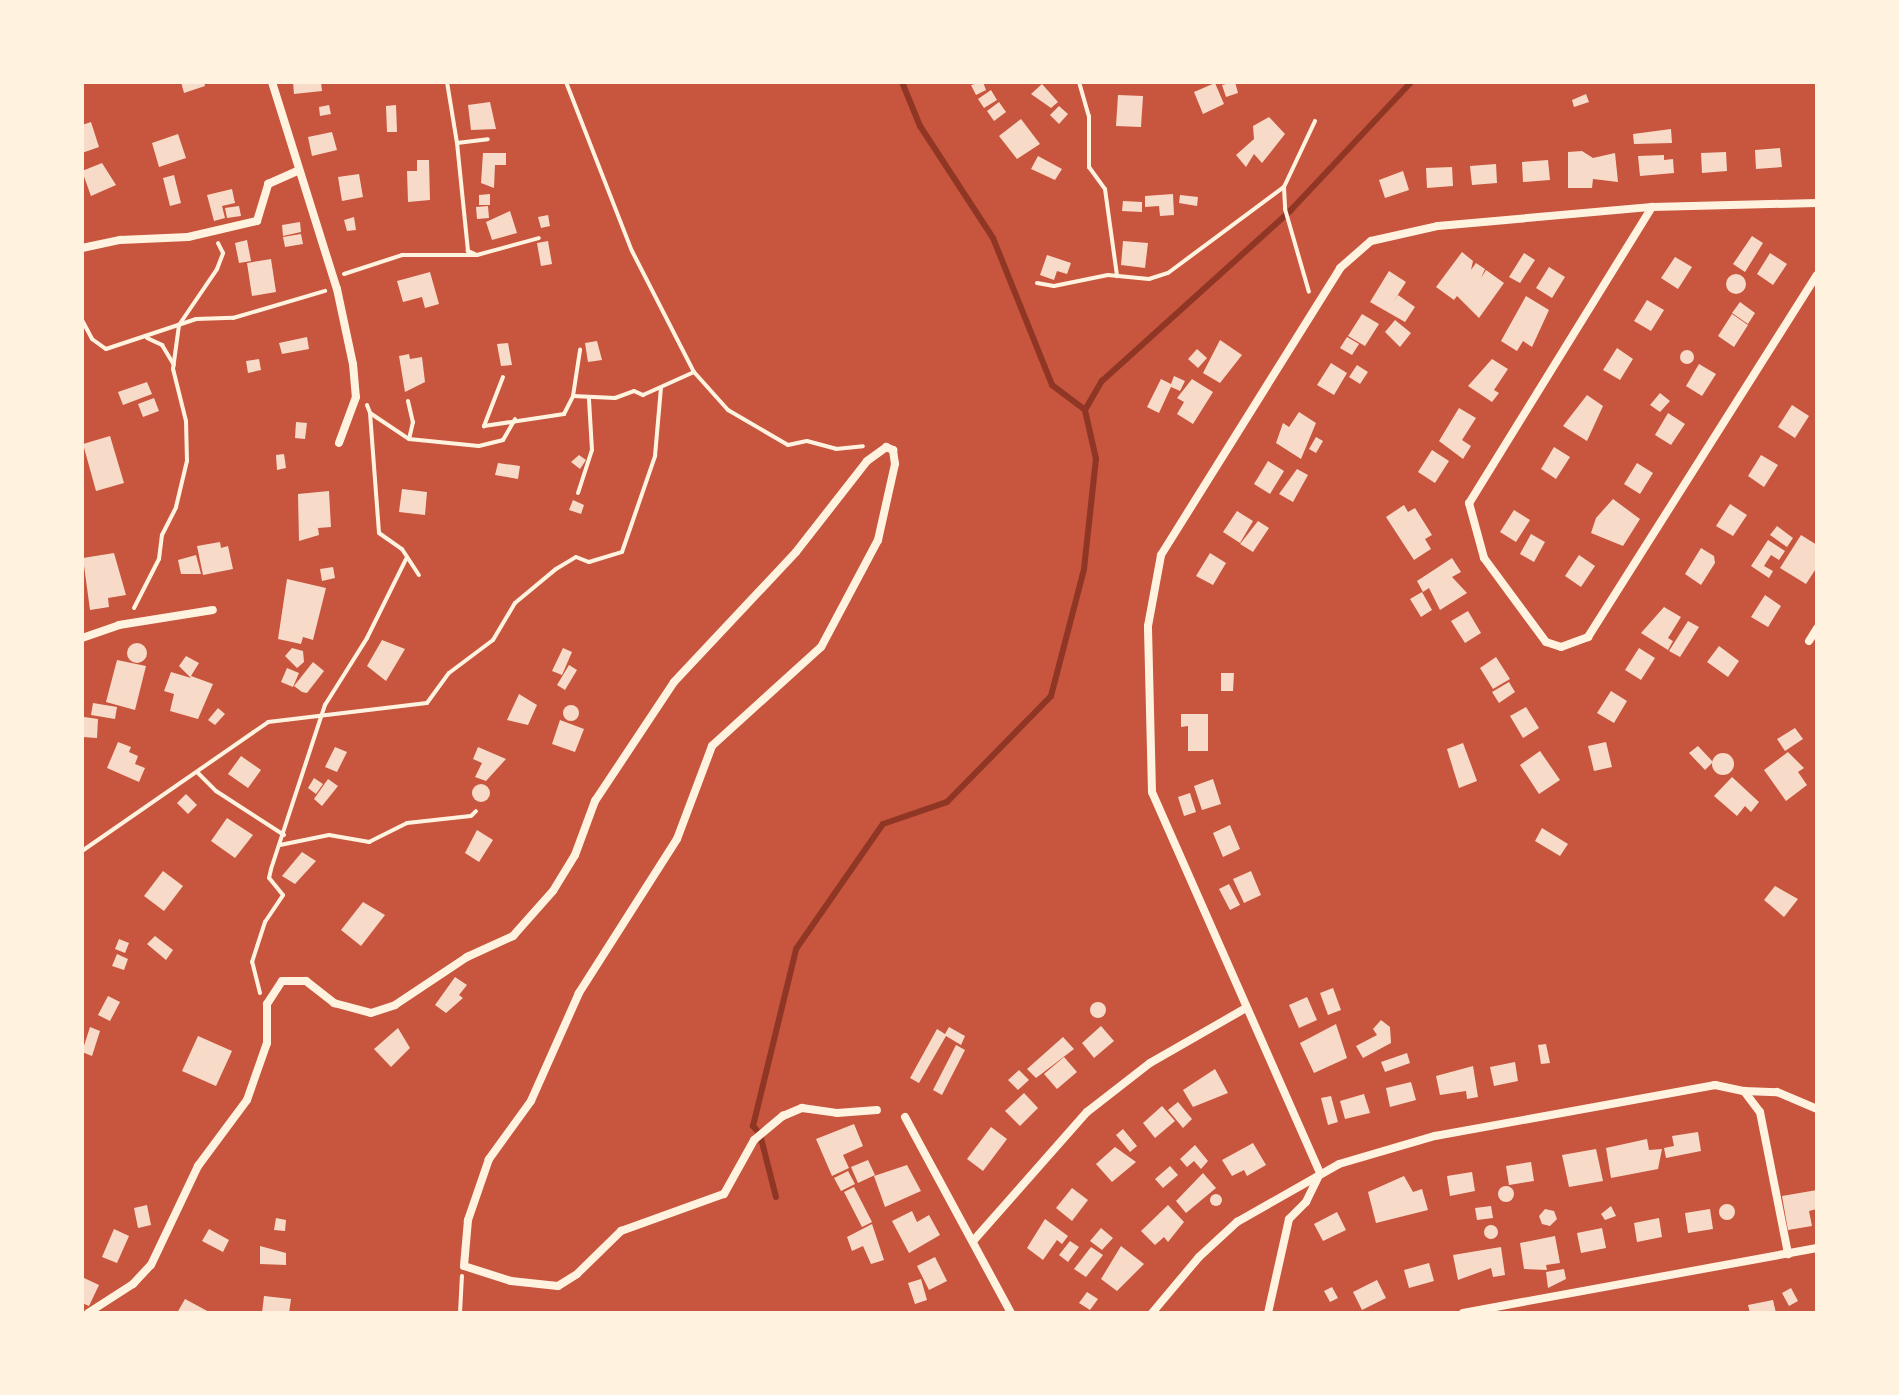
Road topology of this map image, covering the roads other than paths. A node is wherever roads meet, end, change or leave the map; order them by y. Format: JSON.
{"nodes":[{"id":1,"x":272,"y":82,"type":"edge"},
{"id":2,"x":297,"y":171,"type":"junction"},
{"id":3,"x":1817,"y":203,"type":"edge"},
{"id":4,"x":1652,"y":207,"type":"junction"},
{"id":5,"x":82,"y":248,"type":"edge"},
{"id":6,"x":1817,"y":275,"type":"edge"},
{"id":7,"x":339,"y":443,"type":"dead end"},
{"id":8,"x":213,"y":610,"type":"dead end"},
{"id":9,"x":1817,"y":628,"type":"edge"},
{"id":10,"x":82,"y":638,"type":"edge"},
{"id":11,"x":1809,"y":641,"type":"dead end"},
{"id":12,"x":1246,"y":1008,"type":"junction"},
{"id":13,"x":1744,"y":1091,"type":"junction"},
{"id":14,"x":1817,"y":1109,"type":"edge"},
{"id":15,"x":877,"y":1110,"type":"dead end"},
{"id":16,"x":905,"y":1117,"type":"dead end"},
{"id":17,"x":1320,"y":1173,"type":"junction"},
{"id":18,"x":974,"y":1240,"type":"junction"},
{"id":19,"x":1817,"y":1248,"type":"edge"},
{"id":20,"x":1788,"y":1254,"type":"junction"},
{"id":21,"x":1501,"y":1309,"type":"edge"},
{"id":22,"x":88,"y":1313,"type":"edge"},
{"id":23,"x":1011,"y":1313,"type":"edge"},
{"id":24,"x":1152,"y":1313,"type":"edge"},
{"id":25,"x":1268,"y":1313,"type":"edge"},
{"id":26,"x":1463,"y":1313,"type":"edge"}],
"edges":[{"from":1,"to":2,"type":"street"},
{"from":2,"to":5,"type":"street"},
{"from":2,"to":7,"type":"street"},
{"from":3,"to":4,"type":"street"},
{"from":4,"to":6,"type":"street"},
{"from":4,"to":12,"type":"street"},
{"from":8,"to":10,"type":"street"},
{"from":9,"to":11,"type":"street"},
{"from":12,"to":17,"type":"street"},
{"from":12,"to":18,"type":"street"},
{"from":13,"to":14,"type":"street"},
{"from":13,"to":17,"type":"street"},
{"from":13,"to":20,"type":"street"},
{"from":15,"to":22,"type":"street"},
{"from":16,"to":18,"type":"street"},
{"from":17,"to":24,"type":"street"},
{"from":17,"to":25,"type":"street"},
{"from":18,"to":23,"type":"street"},
{"from":19,"to":20,"type":"street"},
{"from":20,"to":21,"type":"street"},
{"from":21,"to":26,"type":"street"}]}
